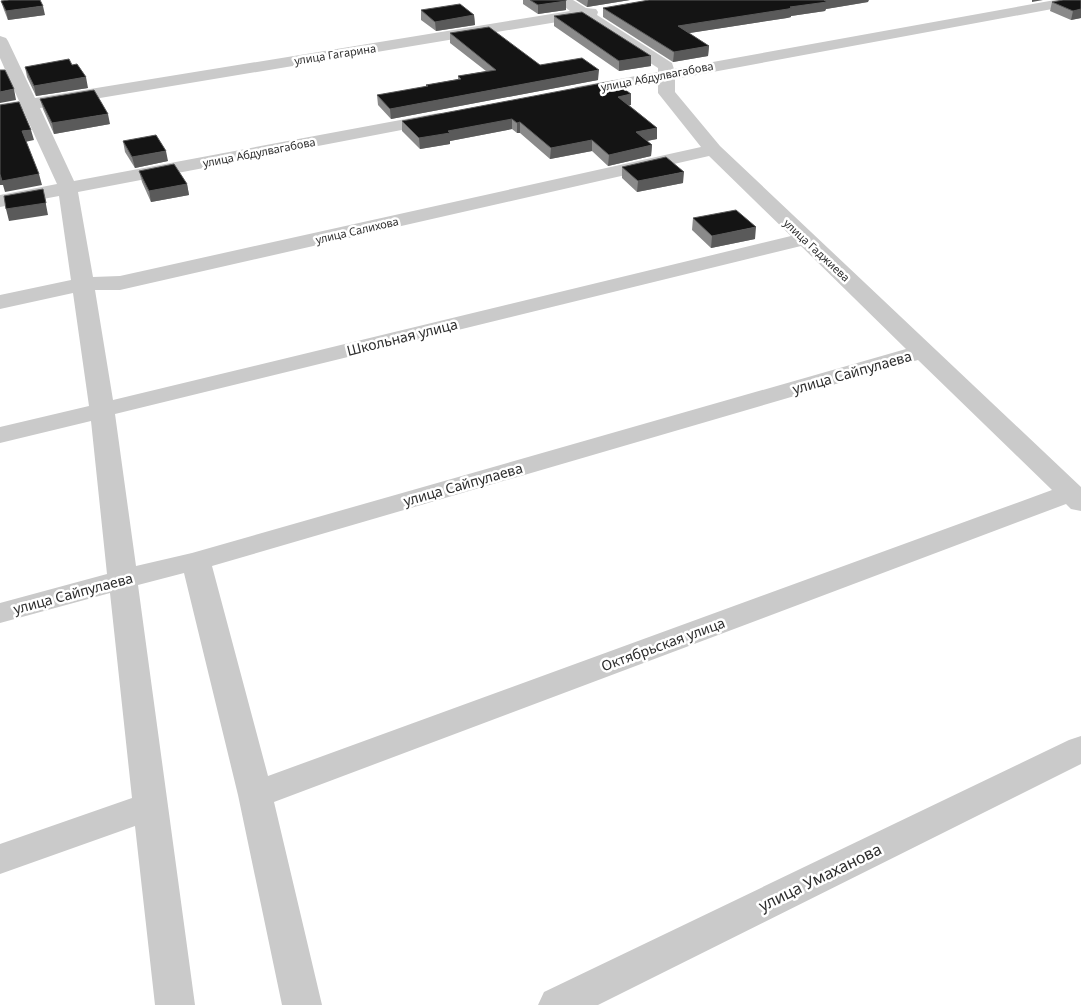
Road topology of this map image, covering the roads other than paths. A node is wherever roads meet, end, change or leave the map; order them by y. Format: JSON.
{"nodes":[{"id":1,"x":563,"y":0,"type":"edge"},
{"id":2,"x":1079,"y":0,"type":"edge"},
{"id":3,"x":612,"y":9,"type":"edge"},
{"id":4,"x":583,"y":14,"type":"junction"},
{"id":5,"x":0,"y":41,"type":"edge"},
{"id":6,"x":666,"y":74,"type":"junction"},
{"id":7,"x":569,"y":93,"type":"edge"},
{"id":8,"x":28,"y":104,"type":"junction"},
{"id":9,"x":0,"y":109,"type":"edge"},
{"id":10,"x":452,"y":116,"type":"edge"},
{"id":11,"x":713,"y":150,"type":"junction"},
{"id":12,"x":68,"y":188,"type":"junction"},
{"id":13,"x":0,"y":202,"type":"edge"},
{"id":14,"x":805,"y":239,"type":"junction"},
{"id":15,"x":83,"y":284,"type":"junction"},
{"id":16,"x":0,"y":302,"type":"edge"},
{"id":17,"x":924,"y":352,"type":"junction"},
{"id":18,"x":102,"y":410,"type":"junction"},
{"id":19,"x":0,"y":434,"type":"edge"},
{"id":20,"x":1076,"y":498,"type":"edge"},
{"id":21,"x":196,"y":561,"type":"junction"},
{"id":22,"x":122,"y":579,"type":"junction"},
{"id":23,"x":0,"y":613,"type":"edge"},
{"id":24,"x":1081,"y":749,"type":"edge"},
{"id":25,"x":255,"y":796,"type":"junction"},
{"id":26,"x":151,"y":806,"type":"junction"},
{"id":27,"x":0,"y":859,"type":"edge"},
{"id":28,"x":176,"y":1005,"type":"edge"},
{"id":29,"x":302,"y":1005,"type":"edge"},
{"id":30,"x":558,"y":1005,"type":"edge"}],
"edges":[{"from":1,"to":4,"type":"street","name":"улица Гаджиева"},
{"from":2,"to":6,"type":"street","name":"улица Абдулвагабова"},
{"from":3,"to":4,"type":"street","name":"улица Гагарина"},
{"from":4,"to":6,"type":"street","name":"улица Гаджиева"},
{"from":4,"to":8,"type":"street","name":"улица Гагарина"},
{"from":5,"to":8,"type":"street"},
{"from":6,"to":7,"type":"street","name":"улица Абдулвагабова"},
{"from":6,"to":11,"type":"street","name":"улица Гаджиева"},
{"from":8,"to":9,"type":"street","name":"улица Гагарина"},
{"from":8,"to":12,"type":"street"},
{"from":10,"to":12,"type":"street","name":"улица Абдулвагабова"},
{"from":11,"to":14,"type":"street","name":"улица Гаджиева"},
{"from":11,"to":15,"type":"street","name":"улица Салихова"},
{"from":12,"to":13,"type":"street","name":"улица Абдулвагабова"},
{"from":12,"to":15,"type":"street"},
{"from":14,"to":17,"type":"street","name":"улица Гаджиева"},
{"from":14,"to":18,"type":"street","name":"Школьная улица"},
{"from":15,"to":16,"type":"street","name":"улица Салихова"},
{"from":15,"to":18,"type":"street"},
{"from":17,"to":20,"type":"street","name":"улица Гаджиева"},
{"from":17,"to":21,"type":"street","name":"улица Сайпулаева"},
{"from":18,"to":19,"type":"street","name":"Школьная улица"},
{"from":18,"to":22,"type":"street"},
{"from":20,"to":25,"type":"street","name":"Октябрьская улица"},
{"from":21,"to":22,"type":"street","name":"улица Сайпулаева"},
{"from":21,"to":25,"type":"street"},
{"from":22,"to":23,"type":"street","name":"улица Сайпулаева"},
{"from":22,"to":26,"type":"street"},
{"from":24,"to":30,"type":"street","name":"улица Умаханова"},
{"from":25,"to":29,"type":"street"},
{"from":26,"to":27,"type":"street"},
{"from":26,"to":28,"type":"street"}]}
